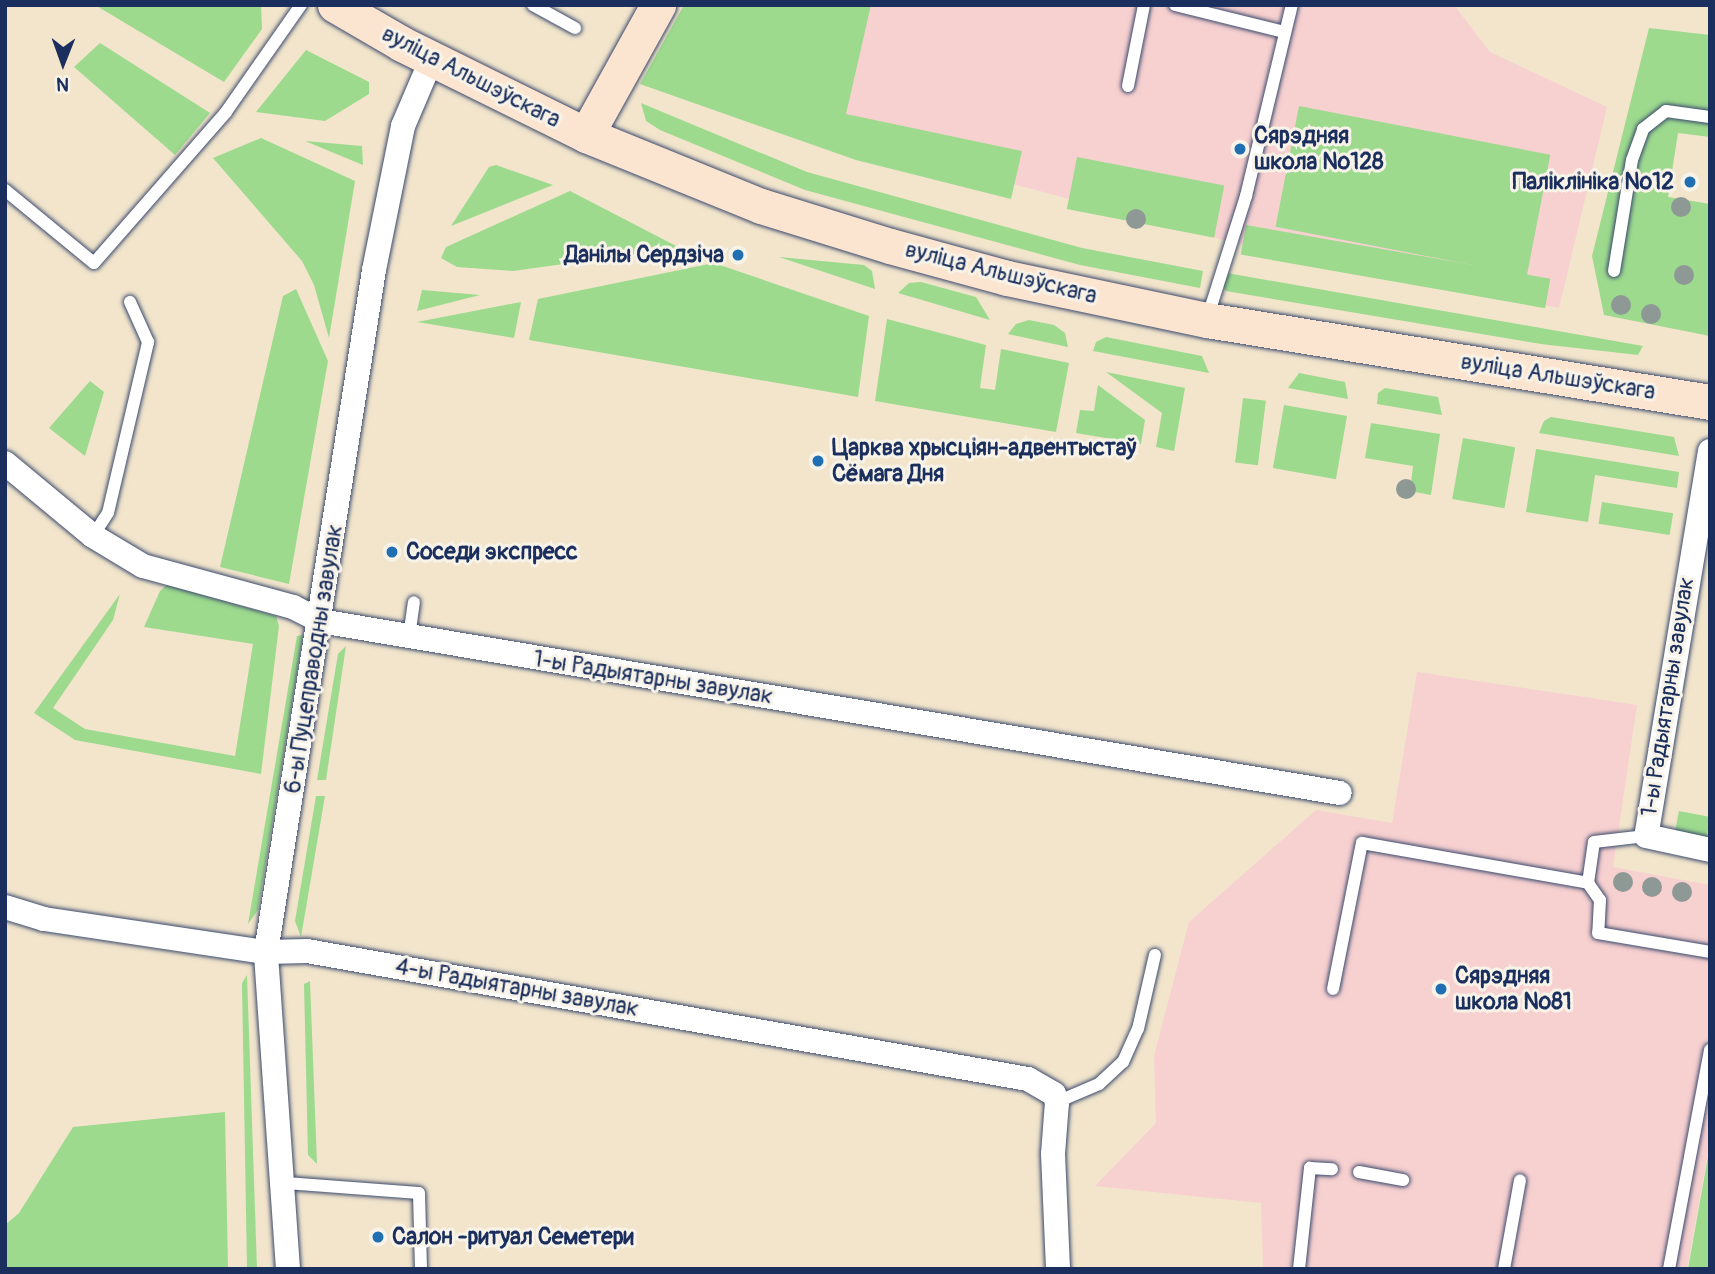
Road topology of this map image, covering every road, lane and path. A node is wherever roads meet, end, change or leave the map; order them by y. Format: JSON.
{"nodes":[{"id":1,"x":301,"y":5,"type":"edge"},
{"id":2,"x":335,"y":5,"type":"edge"},
{"id":3,"x":533,"y":5,"type":"edge"},
{"id":4,"x":658,"y":5,"type":"edge"},
{"id":5,"x":1144,"y":5,"type":"edge"},
{"id":6,"x":1175,"y":5,"type":"edge"},
{"id":7,"x":1292,"y":5,"type":"edge"},
{"id":8,"x":575,"y":29,"type":"dead end"},
{"id":9,"x":1284,"y":32,"type":"junction"},
{"id":10,"x":432,"y":58,"type":"junction"},
{"id":11,"x":1128,"y":86,"type":"dead end"},
{"id":12,"x":1710,"y":117,"type":"edge"},
{"id":13,"x":586,"y":135,"type":"junction"},
{"id":14,"x":5,"y":190,"type":"edge"},
{"id":15,"x":1614,"y":271,"type":"dead end"},
{"id":16,"x":130,"y":302,"type":"dead end"},
{"id":17,"x":1207,"y":320,"type":"junction"},
{"id":18,"x":1710,"y":402,"type":"edge"},
{"id":19,"x":1710,"y":451,"type":"edge"},
{"id":20,"x":5,"y":463,"type":"edge"},
{"id":21,"x":93,"y":536,"type":"junction"},
{"id":22,"x":414,"y":602,"type":"dead end"},
{"id":23,"x":320,"y":621,"type":"junction"},
{"id":24,"x":409,"y":637,"type":"junction"},
{"id":25,"x":1340,"y":793,"type":"dead end"},
{"id":26,"x":1646,"y":836,"type":"junction"},
{"id":27,"x":1710,"y":850,"type":"edge"},
{"id":28,"x":1588,"y":883,"type":"junction"},
{"id":29,"x":5,"y":907,"type":"edge"},
{"id":30,"x":266,"y":952,"type":"junction"},
{"id":31,"x":1710,"y":952,"type":"edge"},
{"id":32,"x":1155,"y":955,"type":"dead end"},
{"id":33,"x":1333,"y":989,"type":"dead end"},
{"id":34,"x":1710,"y":1049,"type":"edge"},
{"id":35,"x":1058,"y":1102,"type":"junction"},
{"id":36,"x":1332,"y":1169,"type":"dead end"},
{"id":37,"x":1359,"y":1171,"type":"dead end"},
{"id":38,"x":1403,"y":1180,"type":"dead end"},
{"id":39,"x":1520,"y":1180,"type":"dead end"},
{"id":40,"x":285,"y":1183,"type":"junction"},
{"id":41,"x":288,"y":1269,"type":"edge"},
{"id":42,"x":421,"y":1269,"type":"edge"},
{"id":43,"x":1058,"y":1269,"type":"edge"},
{"id":44,"x":1299,"y":1269,"type":"edge"},
{"id":45,"x":1504,"y":1269,"type":"edge"},
{"id":46,"x":1669,"y":1269,"type":"edge"}],
"edges":[{"from":1,"to":14,"type":"lane"},
{"from":2,"to":10,"type":"main road","name":"вуліца Альшэўскага"},
{"from":3,"to":8,"type":"lane"},
{"from":4,"to":13,"type":"main road"},
{"from":5,"to":11,"type":"lane"},
{"from":6,"to":9,"type":"lane"},
{"from":7,"to":9,"type":"lane"},
{"from":9,"to":17,"type":"lane"},
{"from":10,"to":13,"type":"main road","name":"вуліца Альшэўскага"},
{"from":10,"to":23,"type":"street","name":"6-ы Пуцеправодны завулак"},
{"from":12,"to":15,"type":"lane"},
{"from":13,"to":17,"type":"main road","name":"вуліца Альшэўскага"},
{"from":16,"to":21,"type":"lane"},
{"from":17,"to":18,"type":"main road","name":"вуліца Альшэўскага"},
{"from":19,"to":26,"type":"street","name":"1-ы Радыятарны завулак"},
{"from":20,"to":21,"type":"street","name":"1-ы Радыятарны завулак"},
{"from":21,"to":23,"type":"street","name":"1-ы Радыятарны завулак"},
{"from":22,"to":24,"type":"lane"},
{"from":23,"to":24,"type":"street","name":"1-ы Радыятарны завулак"},
{"from":23,"to":30,"type":"street","name":"6-ы Пуцеправодны завулак"},
{"from":24,"to":25,"type":"street","name":"1-ы Радыятарны завулак"},
{"from":26,"to":27,"type":"street","name":"1-ы Радыятарны завулак"},
{"from":26,"to":28,"type":"lane"},
{"from":28,"to":31,"type":"lane"},
{"from":28,"to":33,"type":"lane"},
{"from":29,"to":30,"type":"street","name":"4-ы Радыятарны завулак"},
{"from":30,"to":35,"type":"street","name":"4-ы Радыятарны завулак"},
{"from":30,"to":40,"type":"street","name":"6-ы Пуцеправодны завулак"},
{"from":32,"to":35,"type":"lane"},
{"from":34,"to":46,"type":"lane"},
{"from":35,"to":43,"type":"street"},
{"from":36,"to":44,"type":"lane"},
{"from":37,"to":38,"type":"lane"},
{"from":39,"to":45,"type":"lane"},
{"from":40,"to":41,"type":"street","name":"6-ы Пуцеправодны завулак"},
{"from":40,"to":42,"type":"lane"}]}
